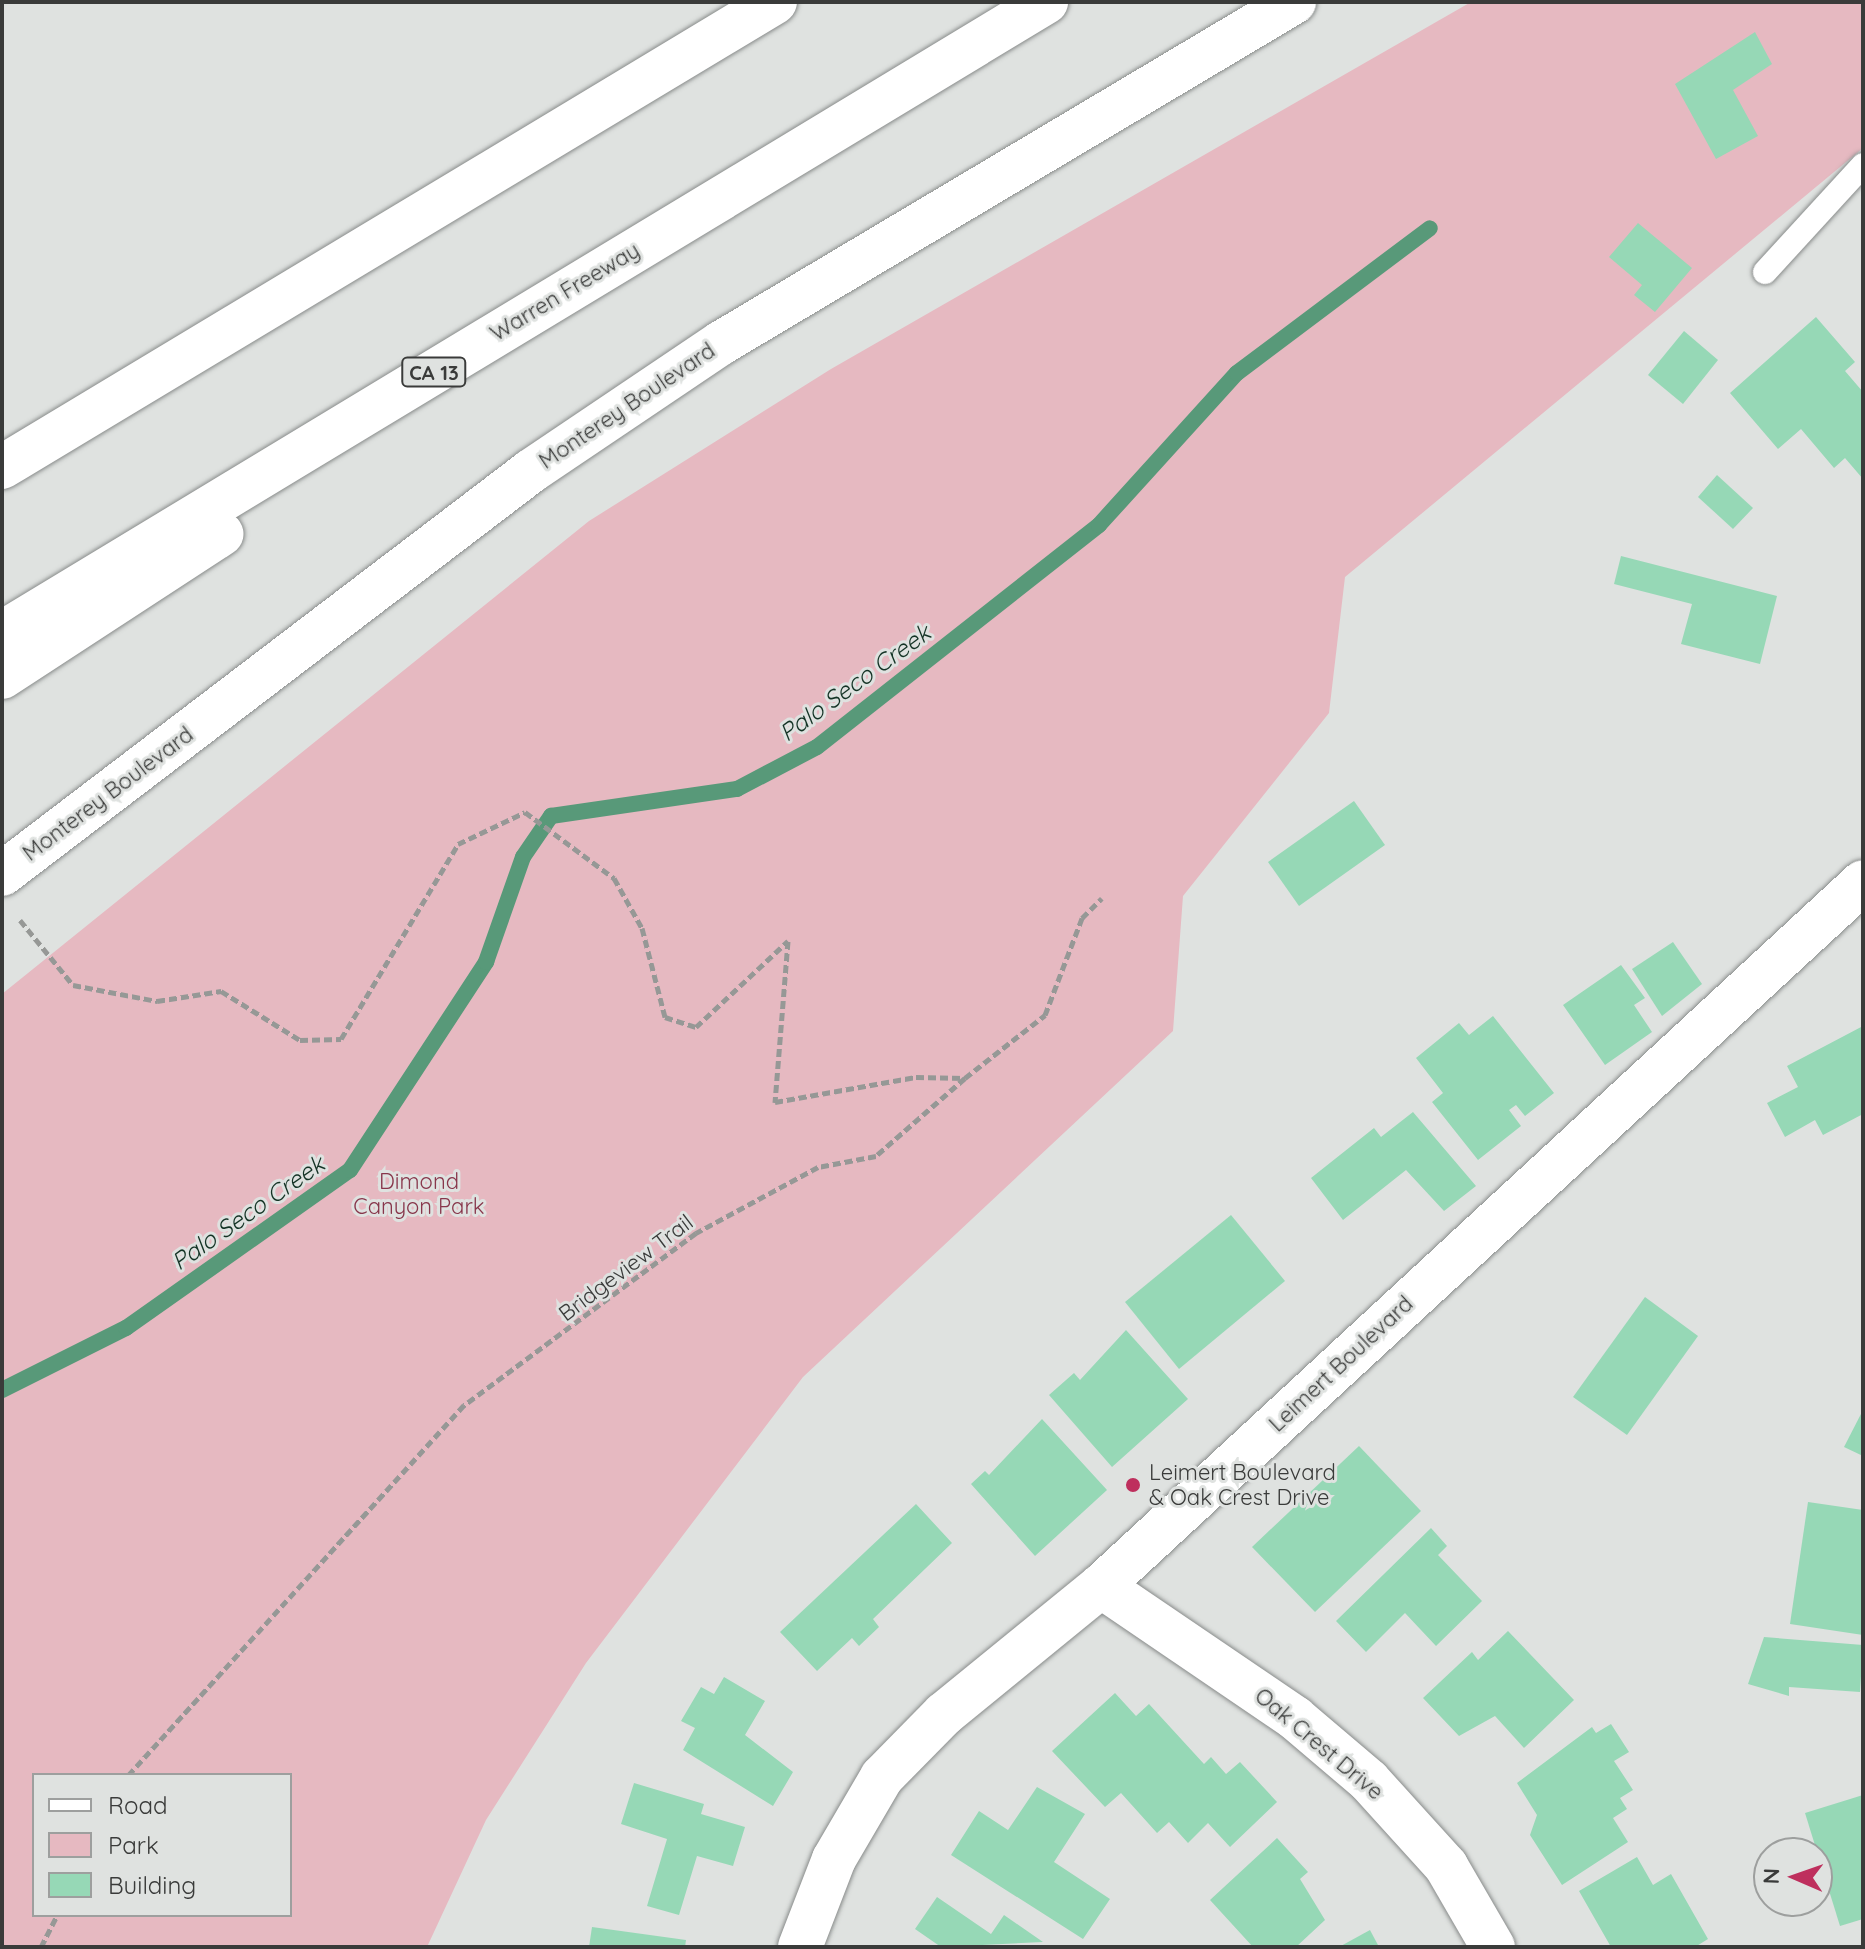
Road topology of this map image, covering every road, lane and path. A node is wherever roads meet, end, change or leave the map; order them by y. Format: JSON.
{"nodes":[{"id":1,"x":775,"y":2,"type":"edge"},
{"id":2,"x":1046,"y":2,"type":"edge"},
{"id":3,"x":1294,"y":2,"type":"edge"},
{"id":4,"x":866,"y":111,"type":"junction"},
{"id":5,"x":1863,"y":165,"type":"edge"},
{"id":6,"x":1765,"y":272,"type":"dead end"},
{"id":7,"x":2,"y":467,"type":"edge"},
{"id":8,"x":2,"y":633,"type":"edge"},
{"id":9,"x":2,"y":677,"type":"edge"},
{"id":10,"x":1863,"y":882,"type":"edge"},
{"id":11,"x":6,"y":891,"type":"edge"},
{"id":12,"x":1102,"y":898,"type":"dead end"},
{"id":13,"x":965,"y":1078,"type":"junction"},
{"id":14,"x":1101,"y":1586,"type":"junction"},
{"id":15,"x":130,"y":1773,"type":"edge"},
{"id":16,"x":56,"y":1917,"type":"edge"},
{"id":17,"x":41,"y":1947,"type":"edge"},
{"id":18,"x":800,"y":1947,"type":"edge"},
{"id":19,"x":1493,"y":1947,"type":"edge"}],
"edges":[{"from":1,"to":7,"type":"main road"},
{"from":2,"to":4,"type":"main road","name":"Warren Freeway","number":"CA 13"},
{"from":3,"to":11,"type":"main road","name":"Monterey Boulevard"},
{"from":4,"to":8,"type":"main road","name":"Warren Freeway","number":"CA 13"},
{"from":4,"to":9,"type":"main road"},
{"from":5,"to":6,"type":"lane"},
{"from":10,"to":14,"type":"main road","name":"Leimert Boulevard"},
{"from":11,"to":13,"type":"path"},
{"from":12,"to":13,"type":"path","name":"Bridgeview Trail"},
{"from":13,"to":15,"type":"path","name":"Bridgeview Trail"},
{"from":14,"to":18,"type":"main road","name":"Leimert Boulevard"},
{"from":14,"to":19,"type":"main road","name":"Oak Crest Drive"},
{"from":16,"to":17,"type":"path"}]}
